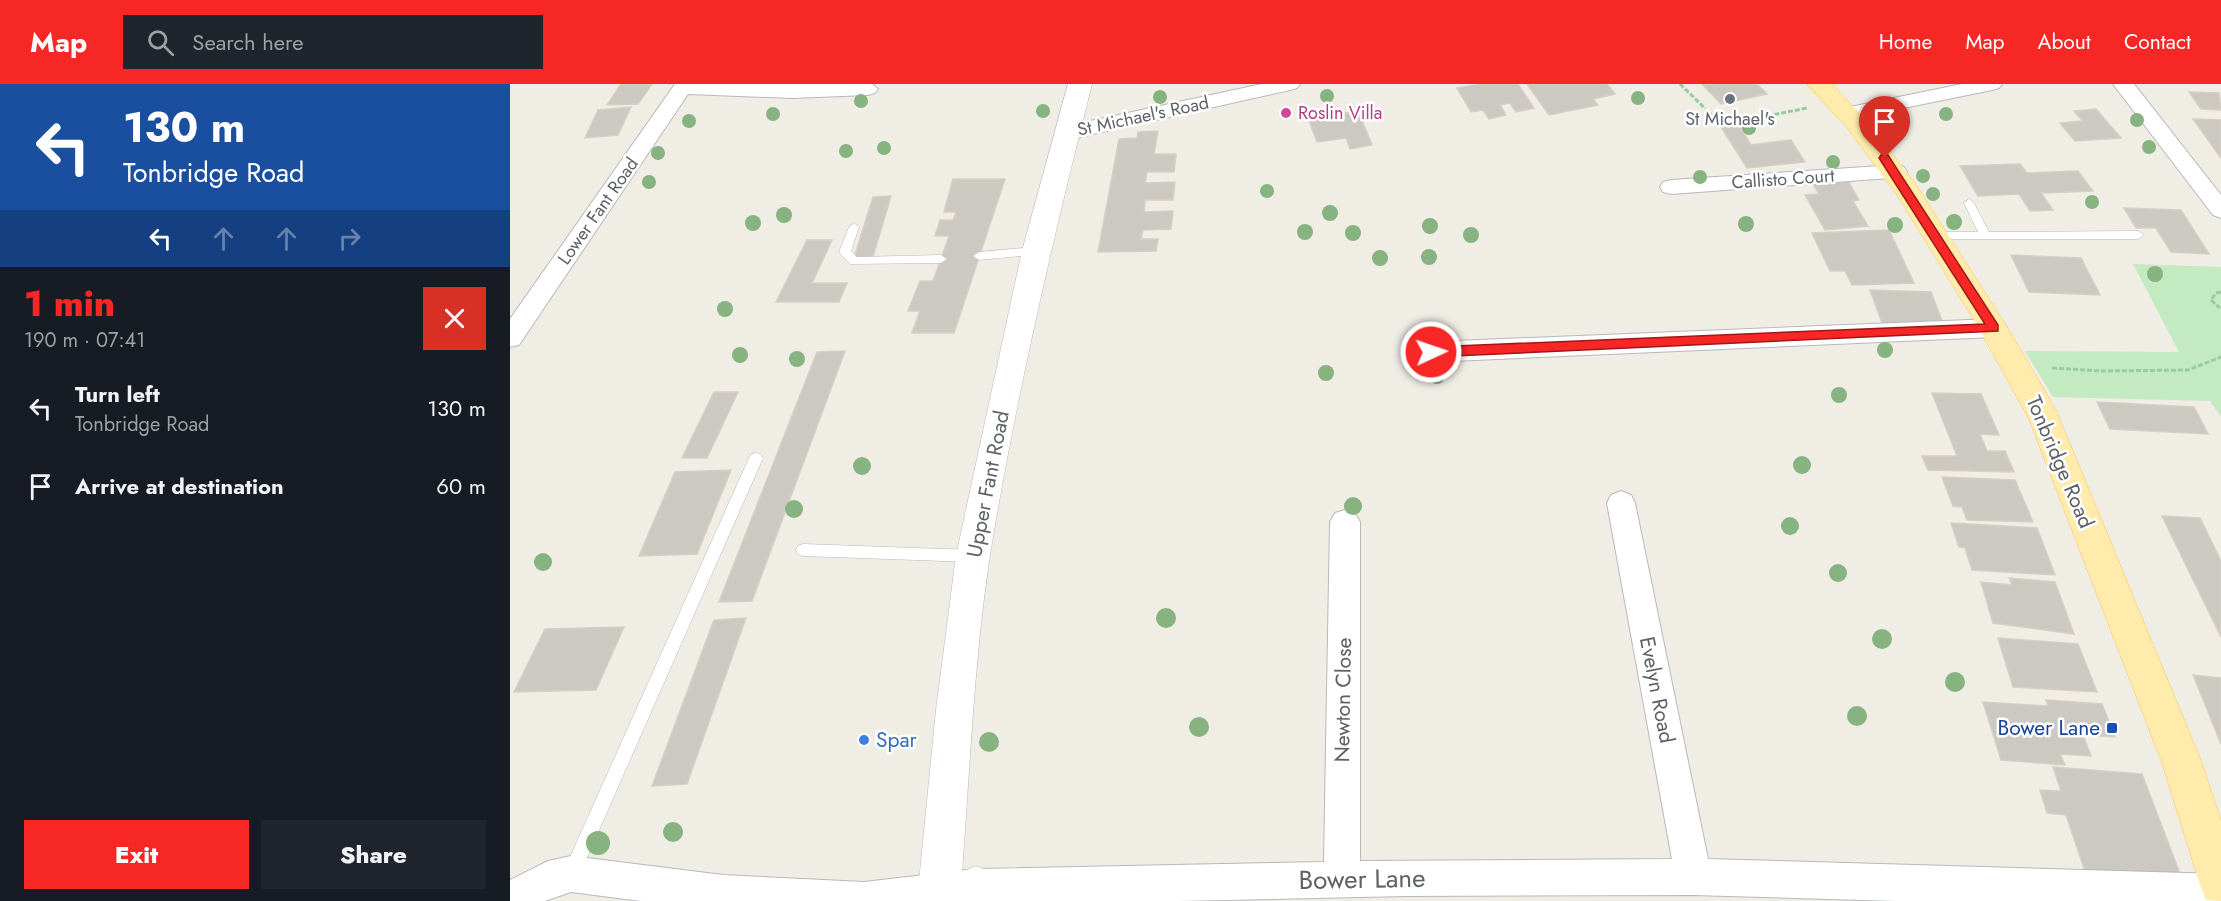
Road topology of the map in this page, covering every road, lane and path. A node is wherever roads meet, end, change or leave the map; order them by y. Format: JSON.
{"nodes":[{"id":1,"x":1080,"y":84,"type":"edge"},
{"id":2,"x":1290,"y":84,"type":"edge"},
{"id":3,"x":1680,"y":84,"type":"edge"},
{"id":4,"x":1992,"y":84,"type":"edge"},
{"id":5,"x":2122,"y":84,"type":"edge"},
{"id":6,"x":684,"y":86,"type":"edge"},
{"id":7,"x":793,"y":88,"type":"edge"},
{"id":8,"x":868,"y":89,"type":"dead end"},
{"id":9,"x":1835,"y":99,"type":"edge"},
{"id":10,"x":1066,"y":133,"type":"junction"},
{"id":11,"x":1896,"y":172,"type":"junction"},
{"id":12,"x":1671,"y":187,"type":"dead end"},
{"id":13,"x":1969,"y":203,"type":"dead end"},
{"id":14,"x":2221,"y":210,"type":"edge"},
{"id":15,"x":854,"y":227,"type":"dead end"},
{"id":16,"x":2138,"y":235,"type":"dead end"},
{"id":17,"x":1936,"y":236,"type":"junction"},
{"id":18,"x":1985,"y":236,"type":"junction"},
{"id":19,"x":1036,"y":251,"type":"junction"},
{"id":20,"x":979,"y":256,"type":"dead end"},
{"id":21,"x":941,"y":258,"type":"dead end"},
{"id":22,"x":2221,"y":292,"type":"edge"},
{"id":23,"x":2221,"y":309,"type":"edge"},
{"id":24,"x":1994,"y":328,"type":"junction"},
{"id":25,"x":510,"y":338,"type":"edge"},
{"id":26,"x":1431,"y":352,"type":"dead end"},
{"id":27,"x":2221,"y":357,"type":"edge"},
{"id":28,"x":2019,"y":367,"type":"junction"},
{"id":29,"x":756,"y":458,"type":"dead end"},
{"id":30,"x":1621,"y":503,"type":"dead end"},
{"id":31,"x":1345,"y":522,"type":"dead end"},
{"id":32,"x":803,"y":550,"type":"dead end"},
{"id":33,"x":974,"y":556,"type":"junction"},
{"id":34,"x":571,"y":874,"type":"junction"},
{"id":35,"x":1693,"y":877,"type":"junction"},
{"id":36,"x":1342,"y":879,"type":"junction"},
{"id":37,"x":2221,"y":885,"type":"edge"},
{"id":38,"x":513,"y":888,"type":"edge"},
{"id":39,"x":2221,"y":892,"type":"edge"},
{"id":40,"x":967,"y":893,"type":"edge"},
{"id":41,"x":722,"y":897,"type":"edge"}],
"edges":[{"from":1,"to":10,"type":"street","name":"Upper Fant Road"},
{"from":2,"to":10,"type":"street","name":"St Michael's Road"},
{"from":3,"to":9,"type":"path"},
{"from":4,"to":9,"type":"street"},
{"from":5,"to":14,"type":"street"},
{"from":6,"to":7,"type":"street"},
{"from":6,"to":25,"type":"street","name":"Lower Fant Road"},
{"from":7,"to":8,"type":"street"},
{"from":9,"to":11,"type":"main road","name":"Tonbridge Road"},
{"from":10,"to":19,"type":"street","name":"Upper Fant Road"},
{"from":11,"to":12,"type":"street","name":"Callisto Court"},
{"from":11,"to":17,"type":"main road","name":"Tonbridge Road"},
{"from":13,"to":18,"type":"lane"},
{"from":15,"to":21,"type":"lane"},
{"from":16,"to":18,"type":"lane"},
{"from":17,"to":18,"type":"lane"},
{"from":17,"to":24,"type":"main road","name":"Tonbridge Road"},
{"from":19,"to":20,"type":"lane"},
{"from":19,"to":33,"type":"street","name":"Upper Fant Road"},
{"from":22,"to":23,"type":"path"},
{"from":24,"to":26,"type":"street"},
{"from":24,"to":28,"type":"main road","name":"Tonbridge Road"},
{"from":27,"to":28,"type":"path"},
{"from":28,"to":37,"type":"main road","name":"Tonbridge Road"},
{"from":29,"to":34,"type":"lane"},
{"from":30,"to":35,"type":"street","name":"Evelyn Road"},
{"from":31,"to":36,"type":"street","name":"Newton Close"},
{"from":32,"to":33,"type":"lane"},
{"from":33,"to":40,"type":"street","name":"Upper Fant Road"},
{"from":34,"to":38,"type":"street","name":"Bower Lane"},
{"from":34,"to":41,"type":"street","name":"Bower Lane"},
{"from":35,"to":36,"type":"street","name":"Bower Lane"},
{"from":35,"to":39,"type":"street","name":"Bower Lane"},
{"from":36,"to":40,"type":"street","name":"Bower Lane"},
{"from":40,"to":41,"type":"street","name":"Bower Lane"}]}
